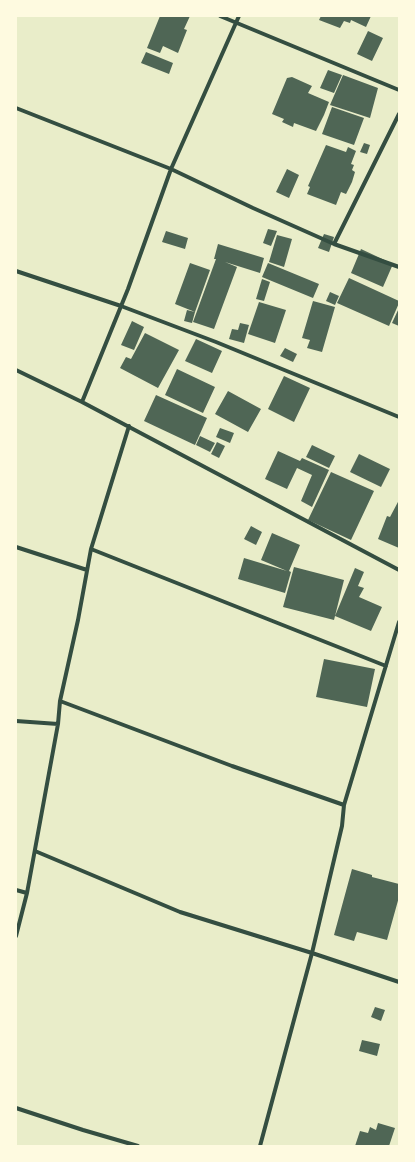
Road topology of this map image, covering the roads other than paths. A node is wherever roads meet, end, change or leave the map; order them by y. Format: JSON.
{"nodes":[{"id":1,"x":220,"y":16,"type":"edge"},
{"id":2,"x":239,"y":16,"type":"edge"},
{"id":3,"x":236,"y":22,"type":"junction"},
{"id":4,"x":399,"y":90,"type":"edge"},
{"id":5,"x":16,"y":108,"type":"edge"},
{"id":6,"x":399,"y":114,"type":"edge"},
{"id":7,"x":171,"y":169,"type":"junction"},
{"id":8,"x":334,"y":244,"type":"junction"},
{"id":9,"x":399,"y":267,"type":"edge"},
{"id":10,"x":16,"y":271,"type":"edge"},
{"id":11,"x":121,"y":306,"type":"junction"},
{"id":12,"x":16,"y":370,"type":"edge"},
{"id":13,"x":82,"y":402,"type":"junction"},
{"id":14,"x":399,"y":416,"type":"edge"},
{"id":15,"x":129,"y":426,"type":"junction"},
{"id":16,"x":16,"y":547,"type":"edge"},
{"id":17,"x":91,"y":549,"type":"junction"},
{"id":18,"x":87,"y":570,"type":"junction"},
{"id":19,"x":399,"y":570,"type":"edge"},
{"id":20,"x":399,"y":622,"type":"edge"},
{"id":21,"x":386,"y":666,"type":"junction"},
{"id":22,"x":60,"y":701,"type":"junction"},
{"id":23,"x":16,"y":721,"type":"edge"},
{"id":24,"x":58,"y":724,"type":"junction"},
{"id":25,"x":344,"y":805,"type":"junction"},
{"id":26,"x":35,"y":852,"type":"junction"},
{"id":27,"x":16,"y":890,"type":"edge"},
{"id":28,"x":27,"y":893,"type":"junction"},
{"id":29,"x":16,"y":936,"type":"edge"},
{"id":30,"x":312,"y":953,"type":"junction"},
{"id":31,"x":399,"y":982,"type":"edge"},
{"id":32,"x":16,"y":1108,"type":"edge"},
{"id":33,"x":138,"y":1146,"type":"edge"},
{"id":34,"x":260,"y":1146,"type":"edge"}],
"edges":[{"from":1,"to":3,"type":"street"},
{"from":2,"to":3,"type":"street"},
{"from":3,"to":4,"type":"street"},
{"from":3,"to":7,"type":"street"},
{"from":5,"to":7,"type":"street"},
{"from":6,"to":8,"type":"street"},
{"from":7,"to":8,"type":"street"},
{"from":7,"to":11,"type":"street"},
{"from":8,"to":9,"type":"street"},
{"from":10,"to":11,"type":"street"},
{"from":11,"to":13,"type":"street"},
{"from":11,"to":14,"type":"street"},
{"from":12,"to":13,"type":"street"},
{"from":13,"to":15,"type":"street"},
{"from":15,"to":17,"type":"street"},
{"from":15,"to":19,"type":"street"},
{"from":16,"to":18,"type":"street"},
{"from":17,"to":18,"type":"street"},
{"from":17,"to":21,"type":"street"},
{"from":18,"to":22,"type":"street"},
{"from":20,"to":21,"type":"street"},
{"from":21,"to":25,"type":"street"},
{"from":22,"to":24,"type":"street"},
{"from":22,"to":25,"type":"street"},
{"from":23,"to":24,"type":"street"},
{"from":24,"to":26,"type":"street"},
{"from":25,"to":30,"type":"street"},
{"from":26,"to":28,"type":"street"},
{"from":26,"to":30,"type":"street"},
{"from":27,"to":28,"type":"street"},
{"from":28,"to":29,"type":"street"},
{"from":30,"to":31,"type":"street"},
{"from":30,"to":34,"type":"street"},
{"from":32,"to":33,"type":"street"}]}
